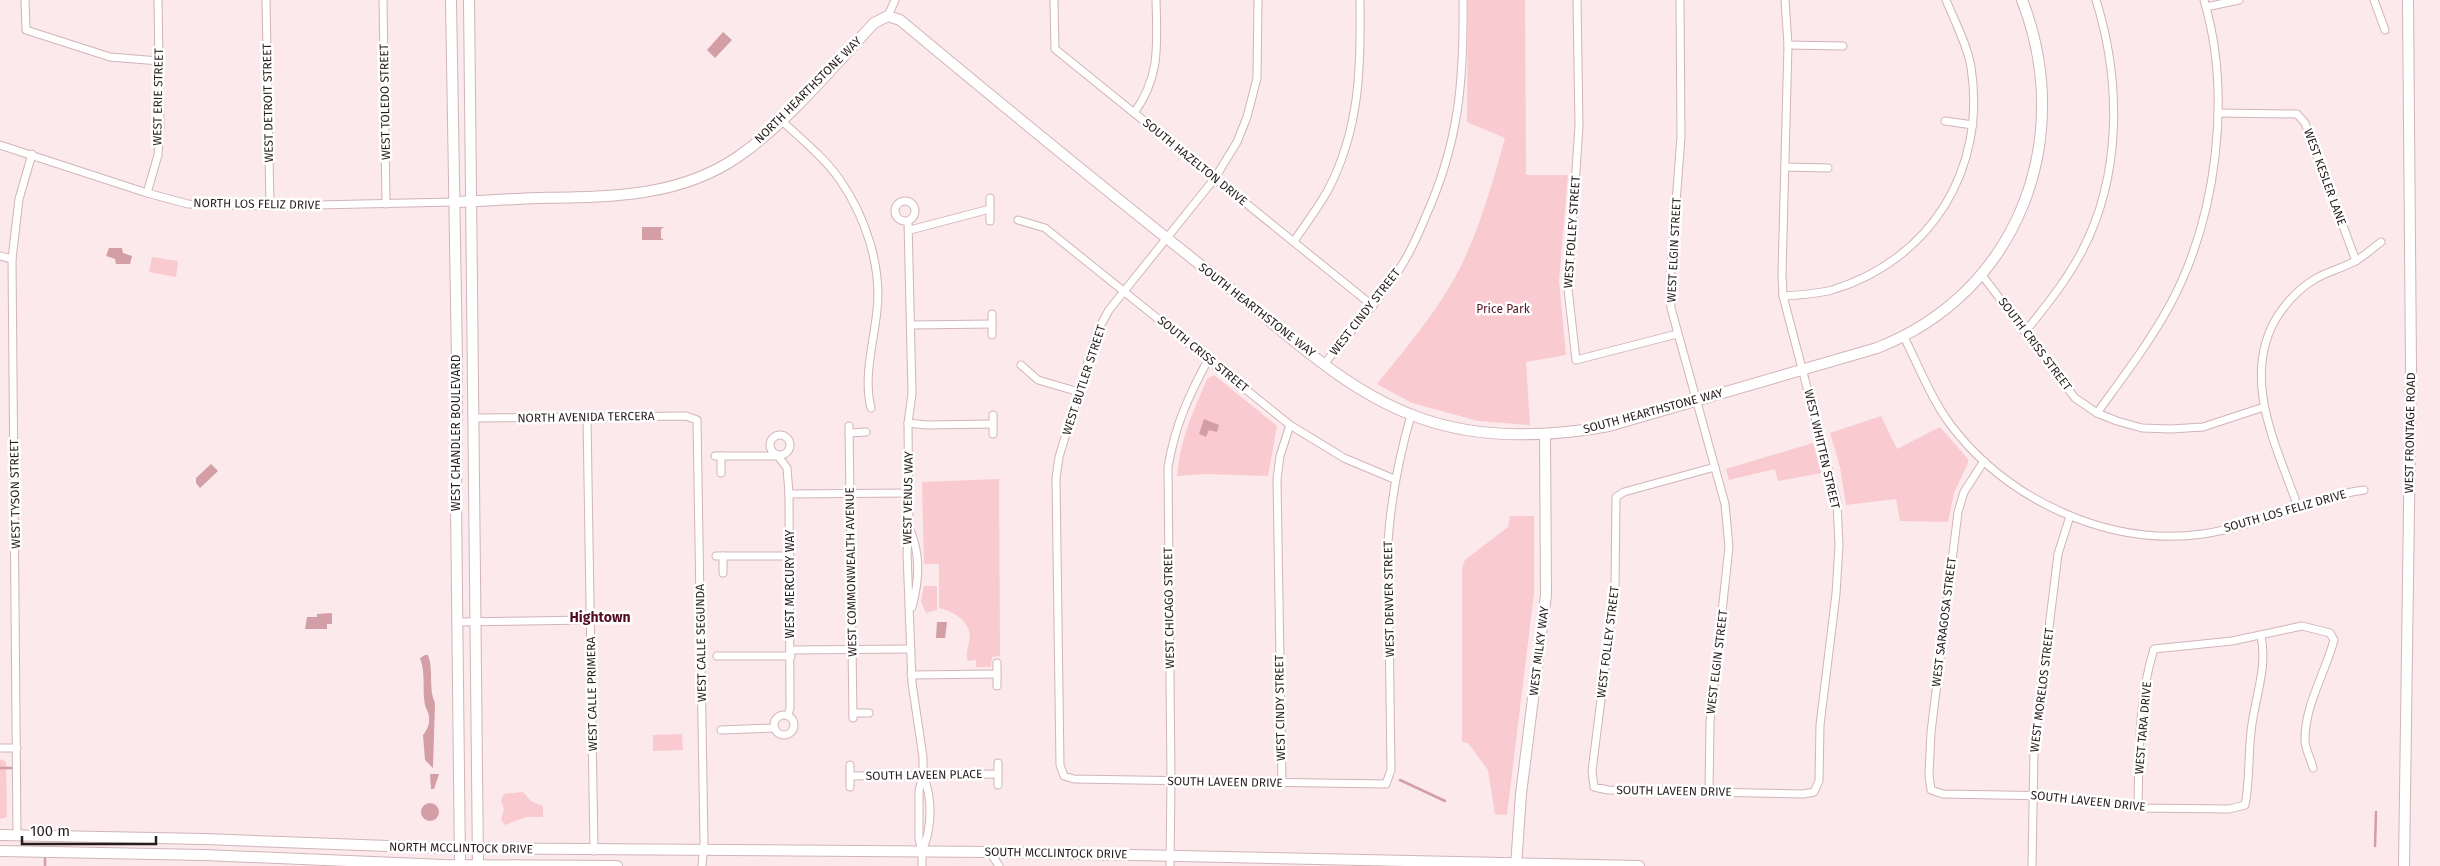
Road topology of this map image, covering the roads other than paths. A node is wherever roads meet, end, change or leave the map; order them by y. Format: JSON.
{"nodes":[{"id":1,"x":25,"y":0,"type":"edge"},
{"id":2,"x":158,"y":0,"type":"edge"},
{"id":3,"x":266,"y":0,"type":"edge"},
{"id":4,"x":383,"y":0,"type":"edge"},
{"id":5,"x":451,"y":0,"type":"edge"},
{"id":6,"x":470,"y":0,"type":"edge"},
{"id":7,"x":895,"y":0,"type":"edge"},
{"id":8,"x":1054,"y":0,"type":"edge"},
{"id":9,"x":1156,"y":0,"type":"edge"},
{"id":10,"x":1258,"y":0,"type":"edge"},
{"id":11,"x":1360,"y":0,"type":"edge"},
{"id":12,"x":1463,"y":0,"type":"edge"},
{"id":13,"x":1577,"y":0,"type":"edge"},
{"id":14,"x":1680,"y":0,"type":"edge"},
{"id":15,"x":1785,"y":0,"type":"edge"},
{"id":16,"x":1946,"y":0,"type":"edge"},
{"id":17,"x":2022,"y":0,"type":"edge"},
{"id":18,"x":2096,"y":0,"type":"edge"},
{"id":19,"x":2239,"y":0,"type":"edge"},
{"id":20,"x":2374,"y":0,"type":"edge"},
{"id":21,"x":2408,"y":0,"type":"edge"},
{"id":22,"x":2205,"y":4,"type":"edge"},
{"id":23,"x":888,"y":16,"type":"junction"},
{"id":24,"x":2385,"y":30,"type":"dead end"},
{"id":25,"x":1788,"y":45,"type":"junction"},
{"id":26,"x":1843,"y":46,"type":"dead end"},
{"id":27,"x":159,"y":60,"type":"junction"},
{"id":28,"x":1134,"y":113,"type":"junction"},
{"id":29,"x":2218,"y":113,"type":"junction"},
{"id":30,"x":781,"y":120,"type":"junction"},
{"id":31,"x":1945,"y":121,"type":"dead end"},
{"id":32,"x":1973,"y":125,"type":"junction"},
{"id":33,"x":0,"y":145,"type":"edge"},
{"id":34,"x":32,"y":154,"type":"junction"},
{"id":35,"x":1785,"y":167,"type":"junction"},
{"id":36,"x":1828,"y":168,"type":"dead end"},
{"id":37,"x":1216,"y":178,"type":"junction"},
{"id":38,"x":147,"y":193,"type":"junction"},
{"id":39,"x":990,"y":198,"type":"dead end"},
{"id":40,"x":463,"y":202,"type":"junction"},
{"id":41,"x":386,"y":204,"type":"junction"},
{"id":42,"x":270,"y":206,"type":"junction"},
{"id":43,"x":990,"y":209,"type":"junction"},
{"id":44,"x":1018,"y":220,"type":"dead end"},
{"id":45,"x":908,"y":221,"type":"dead end"},
{"id":46,"x":990,"y":221,"type":"dead end"},
{"id":47,"x":910,"y":230,"type":"junction"},
{"id":48,"x":1166,"y":238,"type":"junction"},
{"id":49,"x":1294,"y":241,"type":"junction"},
{"id":50,"x":2381,"y":242,"type":"dead end"},
{"id":51,"x":0,"y":256,"type":"edge"},
{"id":52,"x":12,"y":259,"type":"junction"},
{"id":53,"x":2356,"y":261,"type":"junction"},
{"id":54,"x":1982,"y":274,"type":"junction"},
{"id":55,"x":1124,"y":291,"type":"junction"},
{"id":56,"x":1783,"y":296,"type":"junction"},
{"id":57,"x":1373,"y":306,"type":"junction"},
{"id":58,"x":992,"y":314,"type":"dead end"},
{"id":59,"x":992,"y":324,"type":"junction"},
{"id":60,"x":912,"y":325,"type":"junction"},
{"id":61,"x":2026,"y":332,"type":"junction"},
{"id":62,"x":1677,"y":334,"type":"junction"},
{"id":63,"x":992,"y":335,"type":"dead end"},
{"id":64,"x":1904,"y":336,"type":"junction"},
{"id":65,"x":1209,"y":358,"type":"junction"},
{"id":66,"x":1325,"y":364,"type":"junction"},
{"id":67,"x":1021,"y":365,"type":"dead end"},
{"id":68,"x":1802,"y":371,"type":"junction"},
{"id":69,"x":1079,"y":392,"type":"junction"},
{"id":70,"x":1696,"y":400,"type":"junction"},
{"id":71,"x":2264,"y":407,"type":"junction"},
{"id":72,"x":871,"y":408,"type":"dead end"},
{"id":73,"x":2097,"y":413,"type":"junction"},
{"id":74,"x":993,"y":415,"type":"dead end"},
{"id":75,"x":1412,"y":415,"type":"junction"},
{"id":76,"x":587,"y":417,"type":"junction"},
{"id":77,"x":474,"y":418,"type":"junction"},
{"id":78,"x":697,"y":420,"type":"joint"},
{"id":79,"x":908,"y":423,"type":"junction"},
{"id":80,"x":993,"y":424,"type":"junction"},
{"id":81,"x":1290,"y":425,"type":"junction"},
{"id":82,"x":866,"y":432,"type":"dead end"},
{"id":83,"x":993,"y":434,"type":"dead end"},
{"id":84,"x":1545,"y":435,"type":"junction"},
{"id":85,"x":1984,"y":461,"type":"junction"},
{"id":86,"x":1715,"y":467,"type":"junction"},
{"id":87,"x":721,"y":473,"type":"dead end"},
{"id":88,"x":1394,"y":479,"type":"junction"},
{"id":89,"x":2364,"y":490,"type":"dead end"},
{"id":90,"x":909,"y":493,"type":"junction"},
{"id":91,"x":790,"y":494,"type":"junction"},
{"id":92,"x":850,"y":494,"type":"junction"},
{"id":93,"x":2298,"y":507,"type":"junction"},
{"id":94,"x":2070,"y":516,"type":"junction"},
{"id":95,"x":790,"y":556,"type":"junction"},
{"id":96,"x":723,"y":573,"type":"dead end"},
{"id":97,"x":591,"y":620,"type":"junction"},
{"id":98,"x":457,"y":622,"type":"junction"},
{"id":99,"x":474,"y":622,"type":"junction"},
{"id":100,"x":2260,"y":636,"type":"junction"},
{"id":101,"x":911,"y":649,"type":"junction"},
{"id":102,"x":852,"y":650,"type":"junction"},
{"id":103,"x":791,"y":653,"type":"junction"},
{"id":104,"x":717,"y":656,"type":"dead end"},
{"id":105,"x":997,"y":663,"type":"dead end"},
{"id":106,"x":997,"y":674,"type":"junction"},
{"id":107,"x":911,"y":675,"type":"junction"},
{"id":108,"x":997,"y":686,"type":"dead end"},
{"id":109,"x":869,"y":713,"type":"dead end"},
{"id":110,"x":788,"y":715,"type":"junction"},
{"id":111,"x":774,"y":728,"type":"junction"},
{"id":112,"x":721,"y":730,"type":"dead end"},
{"id":113,"x":0,"y":748,"type":"edge"},
{"id":114,"x":17,"y":748,"type":"junction"},
{"id":115,"x":998,"y":763,"type":"dead end"},
{"id":116,"x":850,"y":765,"type":"dead end"},
{"id":117,"x":2313,"y":768,"type":"dead end"},
{"id":118,"x":998,"y":774,"type":"junction"},
{"id":119,"x":923,"y":775,"type":"junction"},
{"id":120,"x":850,"y":776,"type":"junction"},
{"id":121,"x":1064,"y":776,"type":"joint"},
{"id":122,"x":1171,"y":780,"type":"junction"},
{"id":123,"x":1282,"y":783,"type":"junction"},
{"id":124,"x":1386,"y":784,"type":"joint"},
{"id":125,"x":998,"y":785,"type":"dead end"},
{"id":126,"x":1594,"y":786,"type":"joint"},
{"id":127,"x":850,"y":787,"type":"dead end"},
{"id":128,"x":1932,"y":790,"type":"joint"},
{"id":129,"x":1709,"y":792,"type":"junction"},
{"id":130,"x":1814,"y":792,"type":"joint"},
{"id":131,"x":2033,"y":794,"type":"junction"},
{"id":132,"x":919,"y":800,"type":"junction"},
{"id":133,"x":929,"y":800,"type":"junction"},
{"id":134,"x":2138,"y":808,"type":"junction"},
{"id":135,"x":0,"y":835,"type":"edge"},
{"id":136,"x":18,"y":836,"type":"junction"},
{"id":137,"x":204,"y":839,"type":"junction"},
{"id":138,"x":460,"y":848,"type":"junction"},
{"id":139,"x":478,"y":849,"type":"junction"},
{"id":140,"x":594,"y":850,"type":"junction"},
{"id":141,"x":0,"y":851,"type":"edge"},
{"id":142,"x":704,"y":851,"type":"junction"},
{"id":143,"x":922,"y":851,"type":"junction"},
{"id":144,"x":990,"y":852,"type":"junction"},
{"id":145,"x":204,"y":855,"type":"junction"},
{"id":146,"x":1170,"y":861,"type":"edge"},
{"id":147,"x":1516,"y":864,"type":"edge"},
{"id":148,"x":460,"y":865,"type":"edge"},
{"id":149,"x":478,"y":865,"type":"edge"},
{"id":150,"x":617,"y":866,"type":"edge"},
{"id":151,"x":702,"y":866,"type":"edge"},
{"id":152,"x":922,"y":866,"type":"edge"},
{"id":153,"x":999,"y":866,"type":"edge"},
{"id":154,"x":1639,"y":866,"type":"edge"},
{"id":155,"x":2032,"y":866,"type":"edge"},
{"id":156,"x":2404,"y":866,"type":"edge"}],
"edges":[{"from":1,"to":27,"type":"street"},
{"from":2,"to":27,"type":"street","name":"WEST ERIE STREET"},
{"from":3,"to":42,"type":"street","name":"WEST DETROIT STREET"},
{"from":4,"to":41,"type":"street","name":"WEST TOLEDO STREET"},
{"from":5,"to":40,"type":"main road","name":"WEST CHANDLER BOULEVARD"},
{"from":6,"to":40,"type":"main road","name":"WEST CHANDLER BOULEVARD"},
{"from":7,"to":23,"type":"street"},
{"from":8,"to":28,"type":"street","name":"SOUTH HAZELTON DRIVE"},
{"from":9,"to":28,"type":"street"},
{"from":10,"to":37,"type":"street","name":"WEST BUTLER STREET"},
{"from":11,"to":49,"type":"street"},
{"from":12,"to":57,"type":"street","name":"WEST CINDY STREET"},
{"from":13,"to":62,"type":"street","name":"WEST FOLLEY STREET"},
{"from":14,"to":62,"type":"street","name":"WEST ELGIN STREET"},
{"from":15,"to":25,"type":"street","name":"WEST WHITTEN STREET"},
{"from":16,"to":32,"type":"street"},
{"from":17,"to":54,"type":"main road","name":"SOUTH HEARTHSTONE WAY"},
{"from":18,"to":61,"type":"street"},
{"from":19,"to":22,"type":"street"},
{"from":20,"to":24,"type":"street"},
{"from":21,"to":156,"type":"main road","name":"WEST FRONTAGE ROAD"},
{"from":22,"to":29,"type":"street"},
{"from":23,"to":30,"type":"main road","name":"NORTH HEARTHSTONE WAY"},
{"from":23,"to":48,"type":"main road","name":"SOUTH HEARTHSTONE WAY"},
{"from":25,"to":26,"type":"street"},
{"from":25,"to":35,"type":"street","name":"WEST WHITTEN STREET"},
{"from":27,"to":38,"type":"street","name":"WEST ERIE STREET"},
{"from":28,"to":37,"type":"street","name":"SOUTH HAZELTON DRIVE"},
{"from":29,"to":53,"type":"street","name":"WEST KESLER LANE"},
{"from":29,"to":73,"type":"street"},
{"from":30,"to":40,"type":"main road","name":"NORTH HEARTHSTONE WAY"},
{"from":30,"to":72,"type":"street"},
{"from":31,"to":32,"type":"street"},
{"from":32,"to":56,"type":"street"},
{"from":33,"to":34,"type":"street","name":"NORTH LOS FELIZ DRIVE"},
{"from":34,"to":38,"type":"street","name":"NORTH LOS FELIZ DRIVE"},
{"from":34,"to":52,"type":"street","name":"WEST TYSON STREET"},
{"from":35,"to":36,"type":"street"},
{"from":35,"to":56,"type":"street","name":"WEST WHITTEN STREET"},
{"from":37,"to":48,"type":"street","name":"WEST BUTLER STREET"},
{"from":37,"to":49,"type":"street","name":"SOUTH HAZELTON DRIVE"},
{"from":38,"to":42,"type":"street","name":"NORTH LOS FELIZ DRIVE"},
{"from":39,"to":43,"type":"street"},
{"from":40,"to":41,"type":"street","name":"NORTH LOS FELIZ DRIVE"},
{"from":40,"to":77,"type":"main road","name":"WEST CHANDLER BOULEVARD"},
{"from":40,"to":98,"type":"main road","name":"WEST CHANDLER BOULEVARD"},
{"from":41,"to":42,"type":"street","name":"NORTH LOS FELIZ DRIVE"},
{"from":43,"to":46,"type":"street"},
{"from":43,"to":47,"type":"street"},
{"from":44,"to":55,"type":"street","name":"SOUTH CRISS STREET"},
{"from":45,"to":47,"type":"street","name":"WEST VENUS WAY"},
{"from":47,"to":60,"type":"street","name":"WEST VENUS WAY"},
{"from":48,"to":55,"type":"street","name":"WEST BUTLER STREET"},
{"from":48,"to":66,"type":"main road","name":"SOUTH HEARTHSTONE WAY"},
{"from":49,"to":57,"type":"street","name":"SOUTH HAZELTON DRIVE"},
{"from":50,"to":53,"type":"street"},
{"from":51,"to":52,"type":"street"},
{"from":52,"to":114,"type":"street","name":"WEST TYSON STREET"},
{"from":53,"to":71,"type":"street"},
{"from":54,"to":61,"type":"street","name":"SOUTH CRISS STREET"},
{"from":54,"to":64,"type":"main road","name":"SOUTH HEARTHSTONE WAY"},
{"from":55,"to":65,"type":"street","name":"SOUTH CRISS STREET"},
{"from":55,"to":69,"type":"street","name":"WEST BUTLER STREET"},
{"from":56,"to":68,"type":"street","name":"WEST WHITTEN STREET"},
{"from":57,"to":66,"type":"street","name":"WEST CINDY STREET"},
{"from":58,"to":59,"type":"street"},
{"from":59,"to":60,"type":"street"},
{"from":59,"to":63,"type":"street"},
{"from":60,"to":79,"type":"street","name":"WEST VENUS WAY"},
{"from":61,"to":73,"type":"street","name":"SOUTH CRISS STREET"},
{"from":62,"to":70,"type":"street","name":"WEST ELGIN STREET"},
{"from":64,"to":68,"type":"main road","name":"SOUTH HEARTHSTONE WAY"},
{"from":64,"to":85,"type":"street","name":"SOUTH LOS FELIZ DRIVE"},
{"from":65,"to":81,"type":"street","name":"SOUTH CRISS STREET"},
{"from":65,"to":122,"type":"street","name":"WEST CHICAGO STREET"},
{"from":66,"to":75,"type":"main road","name":"SOUTH HEARTHSTONE WAY"},
{"from":67,"to":69,"type":"street"},
{"from":68,"to":70,"type":"main road","name":"SOUTH HEARTHSTONE WAY"},
{"from":68,"to":130,"type":"street","name":"WEST WHITTEN STREET"},
{"from":69,"to":121,"type":"street","name":"WEST BUTLER STREET"},
{"from":70,"to":84,"type":"main road","name":"SOUTH HEARTHSTONE WAY"},
{"from":70,"to":86,"type":"street","name":"WEST ELGIN STREET"},
{"from":71,"to":73,"type":"street","name":"SOUTH CRISS STREET"},
{"from":71,"to":93,"type":"street"},
{"from":74,"to":80,"type":"street"},
{"from":75,"to":84,"type":"main road","name":"SOUTH HEARTHSTONE WAY"},
{"from":75,"to":88,"type":"street","name":"WEST DENVER STREET"},
{"from":76,"to":77,"type":"street","name":"NORTH AVENIDA TERCERA"},
{"from":76,"to":78,"type":"street","name":"NORTH AVENIDA TERCERA"},
{"from":76,"to":97,"type":"street","name":"WEST CALLE PRIMERA"},
{"from":77,"to":99,"type":"main road","name":"WEST CHANDLER BOULEVARD"},
{"from":78,"to":142,"type":"street","name":"WEST CALLE SEGUNDA"},
{"from":79,"to":80,"type":"street"},
{"from":79,"to":90,"type":"street","name":"WEST VENUS WAY"},
{"from":80,"to":83,"type":"street"},
{"from":81,"to":88,"type":"street","name":"SOUTH CRISS STREET"},
{"from":81,"to":123,"type":"street","name":"WEST CINDY STREET"},
{"from":82,"to":92,"type":"street","name":"WEST COMMONWEALTH AVENUE"},
{"from":84,"to":147,"type":"main road","name":"WEST MILKY WAY"},
{"from":85,"to":94,"type":"street","name":"SOUTH LOS FELIZ DRIVE"},
{"from":85,"to":128,"type":"street","name":"WEST SARAGOSA STREET"},
{"from":86,"to":126,"type":"street","name":"WEST FOLLEY STREET"},
{"from":86,"to":129,"type":"street","name":"WEST ELGIN STREET"},
{"from":87,"to":91,"type":"street","name":"WEST MERCURY WAY"},
{"from":88,"to":124,"type":"street","name":"WEST DENVER STREET"},
{"from":89,"to":93,"type":"street","name":"SOUTH LOS FELIZ DRIVE"},
{"from":90,"to":92,"type":"street"},
{"from":90,"to":101,"type":"street","name":"WEST VENUS WAY"},
{"from":91,"to":92,"type":"street"},
{"from":91,"to":95,"type":"street","name":"WEST MERCURY WAY"},
{"from":92,"to":102,"type":"street","name":"WEST COMMONWEALTH AVENUE"},
{"from":93,"to":94,"type":"street","name":"SOUTH LOS FELIZ DRIVE"},
{"from":94,"to":131,"type":"street","name":"WEST MORELOS STREET"},
{"from":95,"to":96,"type":"street"},
{"from":95,"to":103,"type":"street","name":"WEST MERCURY WAY"},
{"from":97,"to":99,"type":"street"},
{"from":97,"to":140,"type":"street","name":"WEST CALLE PRIMERA"},
{"from":98,"to":99,"type":"street"},
{"from":98,"to":138,"type":"main road","name":"WEST CHANDLER BOULEVARD"},
{"from":99,"to":139,"type":"main road","name":"WEST CHANDLER BOULEVARD"},
{"from":100,"to":117,"type":"street"},
{"from":100,"to":134,"type":"street","name":"WEST TARA DRIVE"},
{"from":100,"to":134,"type":"street","name":"SOUTH LAVEEN DRIVE"},
{"from":101,"to":102,"type":"street"},
{"from":101,"to":107,"type":"street"},
{"from":102,"to":103,"type":"street"},
{"from":102,"to":109,"type":"street","name":"WEST COMMONWEALTH AVENUE"},
{"from":103,"to":104,"type":"street"},
{"from":103,"to":110,"type":"street","name":"WEST MERCURY WAY"},
{"from":105,"to":106,"type":"street"},
{"from":106,"to":107,"type":"street"},
{"from":106,"to":108,"type":"street"},
{"from":107,"to":119,"type":"street"},
{"from":110,"to":111,"type":"street"},
{"from":110,"to":111,"type":"street","name":"WEST MERCURY WAY"},
{"from":111,"to":112,"type":"street"},
{"from":113,"to":114,"type":"street"},
{"from":114,"to":136,"type":"street","name":"WEST TYSON STREET"},
{"from":115,"to":118,"type":"street"},
{"from":116,"to":120,"type":"street"},
{"from":118,"to":119,"type":"street","name":"SOUTH LAVEEN PLACE"},
{"from":118,"to":125,"type":"street"},
{"from":119,"to":120,"type":"street","name":"SOUTH LAVEEN PLACE"},
{"from":119,"to":132,"type":"street"},
{"from":119,"to":133,"type":"street"},
{"from":120,"to":127,"type":"street"},
{"from":121,"to":122,"type":"street","name":"SOUTH LAVEEN DRIVE"},
{"from":122,"to":123,"type":"street","name":"SOUTH LAVEEN DRIVE"},
{"from":122,"to":146,"type":"street","name":"WEST CHICAGO STREET"},
{"from":123,"to":124,"type":"street","name":"SOUTH LAVEEN DRIVE"},
{"from":126,"to":129,"type":"street","name":"SOUTH LAVEEN DRIVE"},
{"from":128,"to":131,"type":"street","name":"SOUTH LAVEEN DRIVE"},
{"from":129,"to":130,"type":"street","name":"SOUTH LAVEEN DRIVE"},
{"from":131,"to":134,"type":"street","name":"SOUTH LAVEEN DRIVE"},
{"from":131,"to":155,"type":"street","name":"WEST MORELOS STREET"},
{"from":132,"to":133,"type":"street"},
{"from":132,"to":143,"type":"street"},
{"from":133,"to":143,"type":"street"},
{"from":135,"to":136,"type":"main road","name":"NORTH MCCLINTOCK DRIVE"},
{"from":136,"to":137,"type":"main road","name":"NORTH MCCLINTOCK DRIVE"},
{"from":137,"to":138,"type":"main road","name":"NORTH MCCLINTOCK DRIVE"},
{"from":137,"to":145,"type":"main road"},
{"from":138,"to":139,"type":"main road","name":"NORTH MCCLINTOCK DRIVE"},
{"from":138,"to":148,"type":"main road","name":"WEST CHANDLER BOULEVARD"},
{"from":139,"to":140,"type":"main road","name":"NORTH MCCLINTOCK DRIVE"},
{"from":139,"to":149,"type":"main road","name":"WEST CHANDLER BOULEVARD"},
{"from":140,"to":142,"type":"main road","name":"NORTH MCCLINTOCK DRIVE"},
{"from":141,"to":145,"type":"main road","name":"NORTH MCCLINTOCK DRIVE"},
{"from":142,"to":143,"type":"main road","name":"NORTH MCCLINTOCK DRIVE"},
{"from":142,"to":151,"type":"street","name":"WEST CALLE SEGUNDA"},
{"from":143,"to":144,"type":"main road","name":"SOUTH MCCLINTOCK DRIVE"},
{"from":143,"to":152,"type":"street"},
{"from":144,"to":146,"type":"main road","name":"SOUTH MCCLINTOCK DRIVE"},
{"from":144,"to":153,"type":"street"},
{"from":145,"to":148,"type":"main road","name":"NORTH MCCLINTOCK DRIVE"},
{"from":146,"to":147,"type":"main road","name":"SOUTH MCCLINTOCK DRIVE"},
{"from":147,"to":154,"type":"main road","name":"SOUTH MCCLINTOCK DRIVE"},
{"from":148,"to":149,"type":"main road","name":"NORTH MCCLINTOCK DRIVE"},
{"from":149,"to":150,"type":"main road","name":"NORTH MCCLINTOCK DRIVE"}]}
